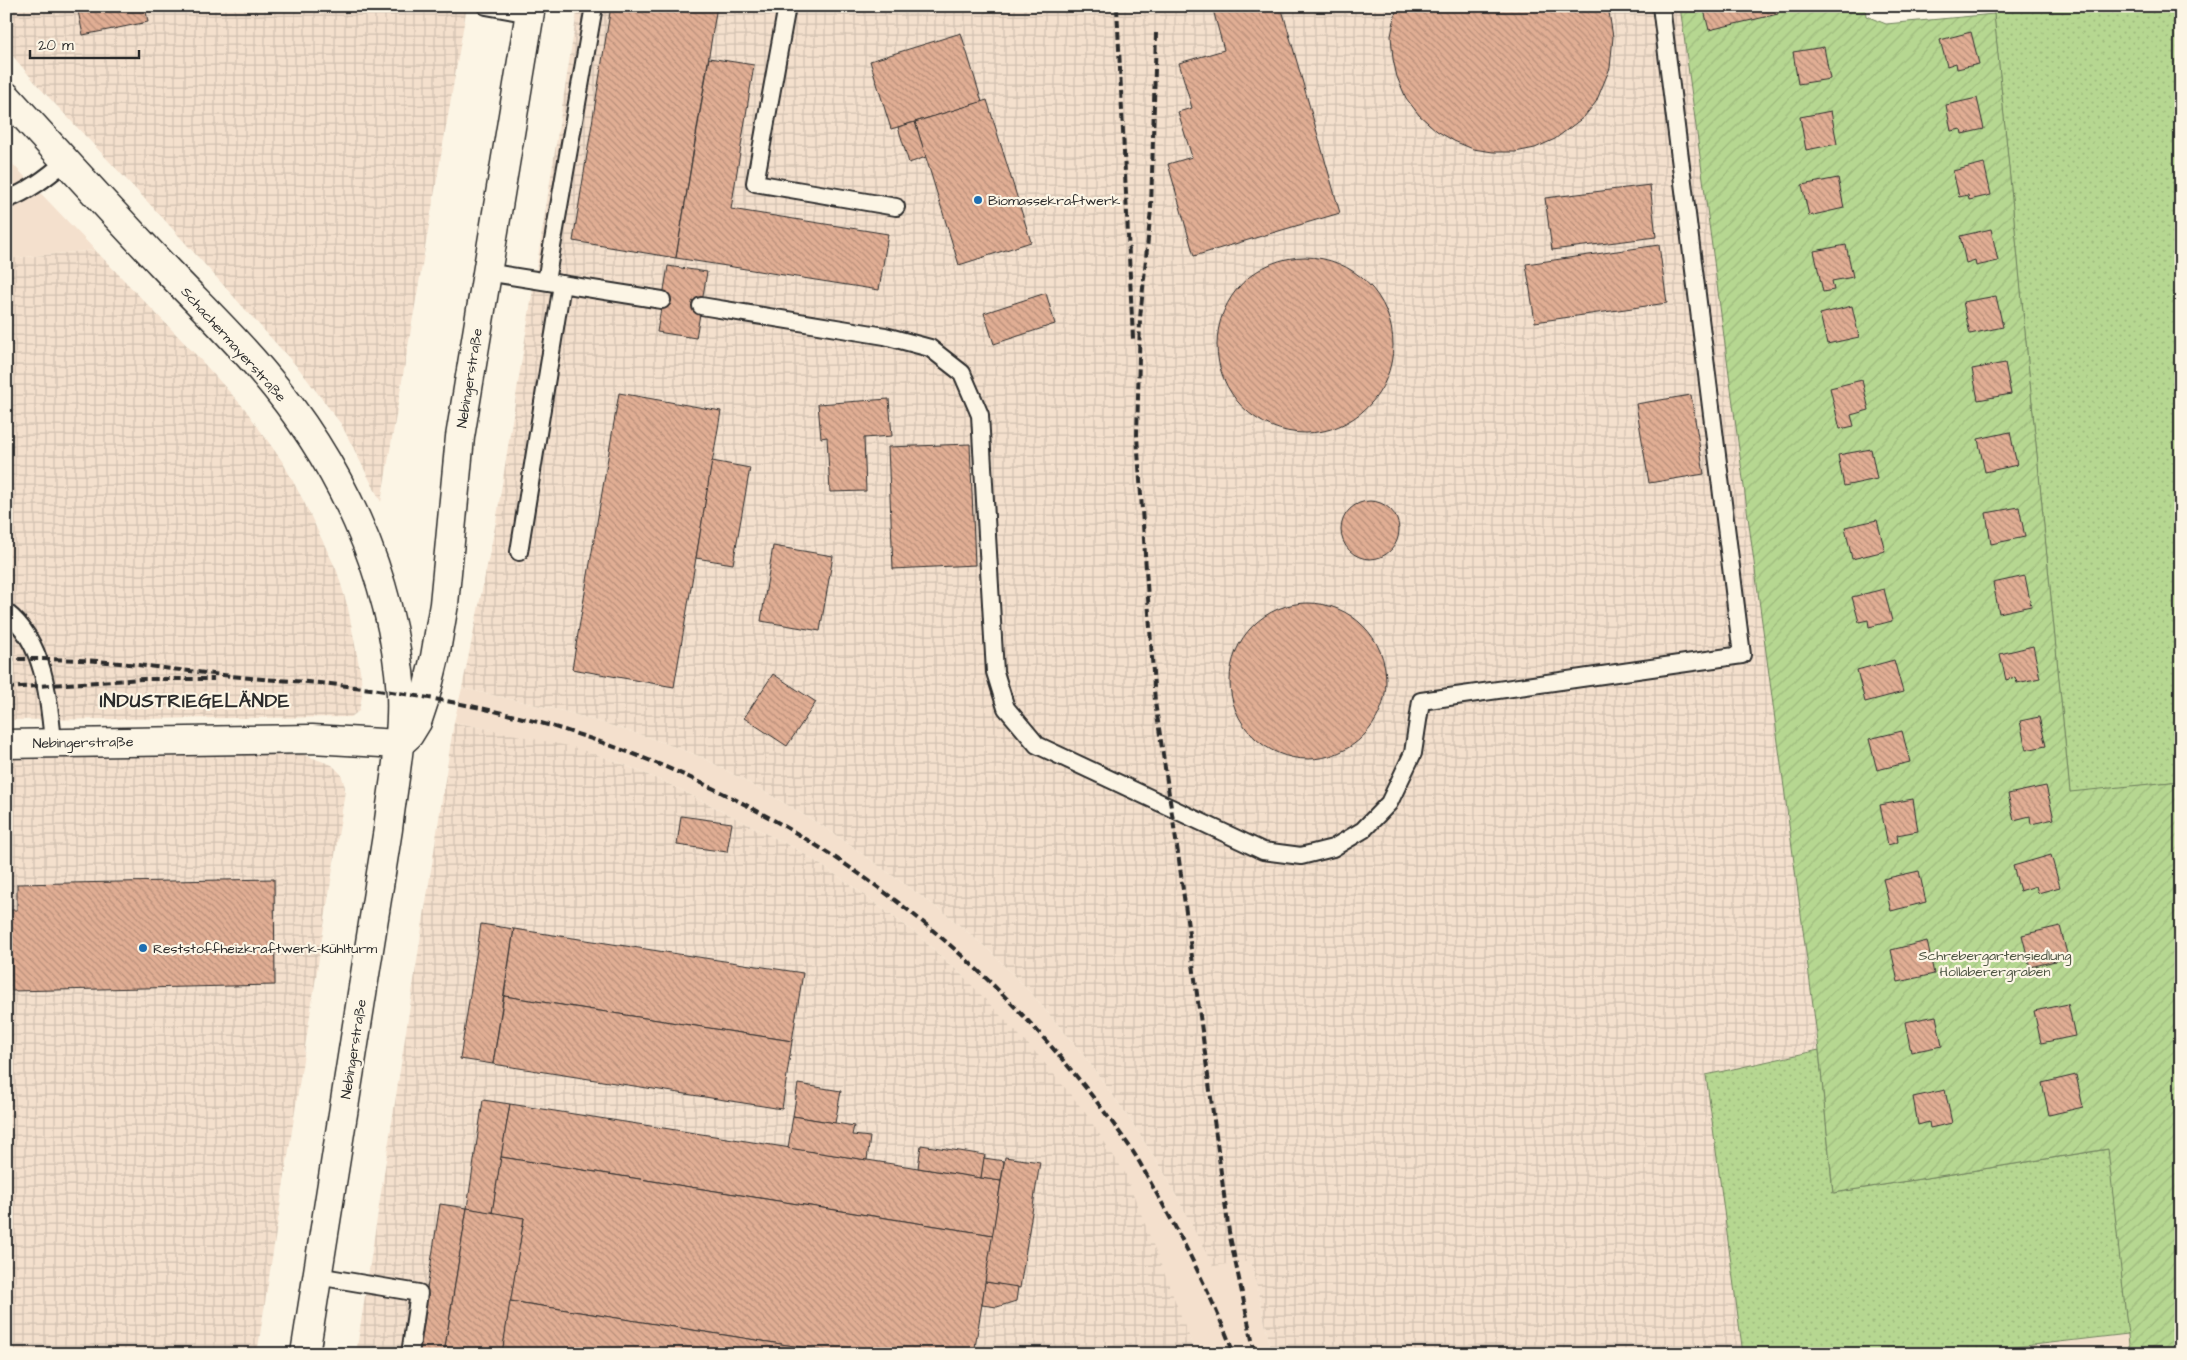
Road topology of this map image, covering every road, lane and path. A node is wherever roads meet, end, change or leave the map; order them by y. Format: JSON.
{"nodes":[{"id":1,"x":486,"y":6,"type":"edge"},
{"id":2,"x":594,"y":6,"type":"edge"},
{"id":3,"x":787,"y":6,"type":"edge"},
{"id":4,"x":1662,"y":6,"type":"edge"},
{"id":5,"x":531,"y":10,"type":"edge"},
{"id":6,"x":6,"y":96,"type":"edge"},
{"id":7,"x":65,"y":162,"type":"junction"},
{"id":8,"x":6,"y":200,"type":"edge"},
{"id":9,"x":896,"y":207,"type":"dead end"},
{"id":10,"x":486,"y":272,"type":"junction"},
{"id":11,"x":554,"y":283,"type":"junction"},
{"id":12,"x":662,"y":300,"type":"dead end"},
{"id":13,"x":701,"y":306,"type":"dead end"},
{"id":14,"x":519,"y":552,"type":"dead end"},
{"id":15,"x":6,"y":612,"type":"edge"},
{"id":16,"x":400,"y":694,"type":"joint"},
{"id":17,"x":53,"y":742,"type":"junction"},
{"id":18,"x":6,"y":744,"type":"edge"},
{"id":19,"x":399,"y":744,"type":"junction"},
{"id":20,"x":317,"y":1276,"type":"junction"},
{"id":21,"x":305,"y":1354,"type":"edge"},
{"id":22,"x":410,"y":1354,"type":"edge"}],
"edges":[{"from":1,"to":5,"type":"lane"},
{"from":2,"to":11,"type":"lane"},
{"from":3,"to":9,"type":"lane"},
{"from":4,"to":13,"type":"lane"},
{"from":5,"to":10,"type":"street","name":"Nebingerstraße"},
{"from":6,"to":7,"type":"street","name":"Schachermayerstraße"},
{"from":7,"to":8,"type":"lane"},
{"from":7,"to":16,"type":"street","name":"Schachermayerstraße"},
{"from":10,"to":11,"type":"lane"},
{"from":10,"to":19,"type":"street","name":"Nebingerstraße"},
{"from":11,"to":12,"type":"lane"},
{"from":11,"to":14,"type":"lane"},
{"from":15,"to":17,"type":"lane"},
{"from":16,"to":19,"type":"street","name":"Nebingerstraße"},
{"from":17,"to":18,"type":"street","name":"Nebingerstraße"},
{"from":17,"to":19,"type":"street","name":"Nebingerstraße"},
{"from":19,"to":20,"type":"street","name":"Nebingerstraße"},
{"from":20,"to":21,"type":"street","name":"Nebingerstraße"},
{"from":20,"to":22,"type":"lane"}]}
